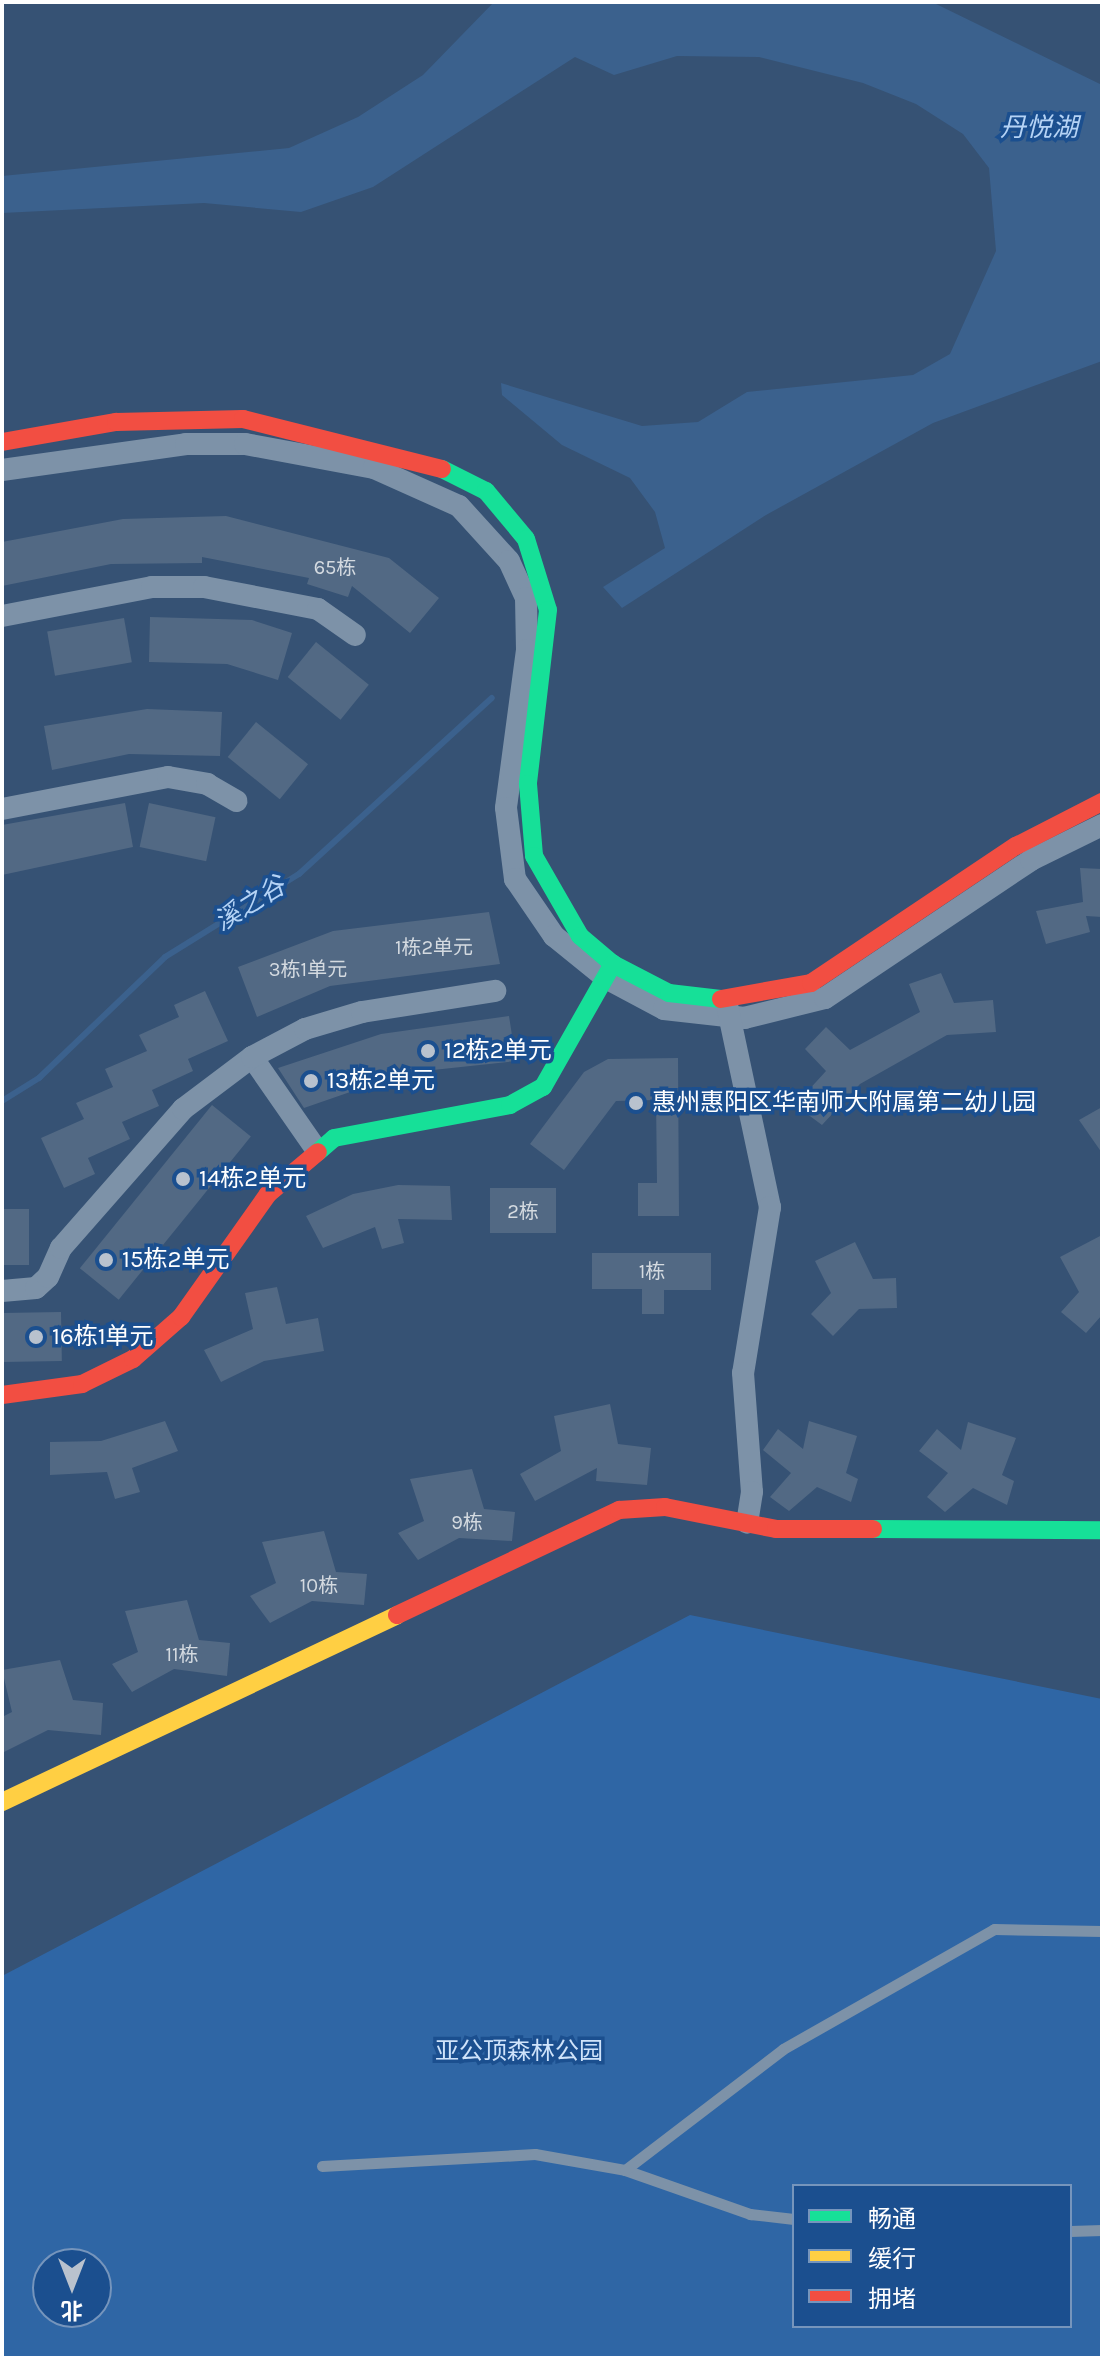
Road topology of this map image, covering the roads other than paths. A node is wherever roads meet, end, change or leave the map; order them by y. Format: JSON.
{"nodes":[{"id":1,"x":2,"y":442,"type":"edge"},
{"id":2,"x":2,"y":470,"type":"edge"},
{"id":3,"x":2,"y":616,"type":"edge"},
{"id":4,"x":355,"y":635,"type":"dead end"},
{"id":5,"x":236,"y":801,"type":"dead end"},
{"id":6,"x":1102,"y":802,"type":"edge"},
{"id":7,"x":2,"y":809,"type":"edge"},
{"id":8,"x":1102,"y":825,"type":"edge"},
{"id":9,"x":609,"y":971,"type":"junction"},
{"id":10,"x":495,"y":991,"type":"dead end"},
{"id":11,"x":727,"y":1008,"type":"junction"},
{"id":12,"x":252,"y":1057,"type":"junction"},
{"id":13,"x":316,"y":1149,"type":"junction"},
{"id":14,"x":2,"y":1291,"type":"edge"},
{"id":15,"x":2,"y":1395,"type":"edge"},
{"id":16,"x":747,"y":1523,"type":"junction"},
{"id":17,"x":1102,"y":1530,"type":"edge"},
{"id":18,"x":2,"y":1802,"type":"edge"},
{"id":19,"x":1102,"y":1931,"type":"edge"},
{"id":20,"x":322,"y":2166,"type":"dead end"},
{"id":21,"x":625,"y":2170,"type":"junction"},
{"id":22,"x":792,"y":2219,"type":"edge"},
{"id":23,"x":1102,"y":2230,"type":"edge"},
{"id":24,"x":1072,"y":2231,"type":"edge"}],
"edges":[{"from":1,"to":9,"type":"street"},
{"from":2,"to":9,"type":"street"},
{"from":3,"to":4,"type":"street"},
{"from":5,"to":7,"type":"street"},
{"from":6,"to":11,"type":"street"},
{"from":8,"to":11,"type":"street"},
{"from":9,"to":11,"type":"street"},
{"from":9,"to":13,"type":"street"},
{"from":10,"to":12,"type":"street"},
{"from":11,"to":16,"type":"street"},
{"from":12,"to":13,"type":"street"},
{"from":12,"to":14,"type":"street"},
{"from":13,"to":15,"type":"street"},
{"from":16,"to":17,"type":"street"},
{"from":16,"to":18,"type":"street"},
{"from":19,"to":21,"type":"lane"},
{"from":20,"to":21,"type":"lane"},
{"from":21,"to":22,"type":"lane"},
{"from":23,"to":24,"type":"lane"}]}
